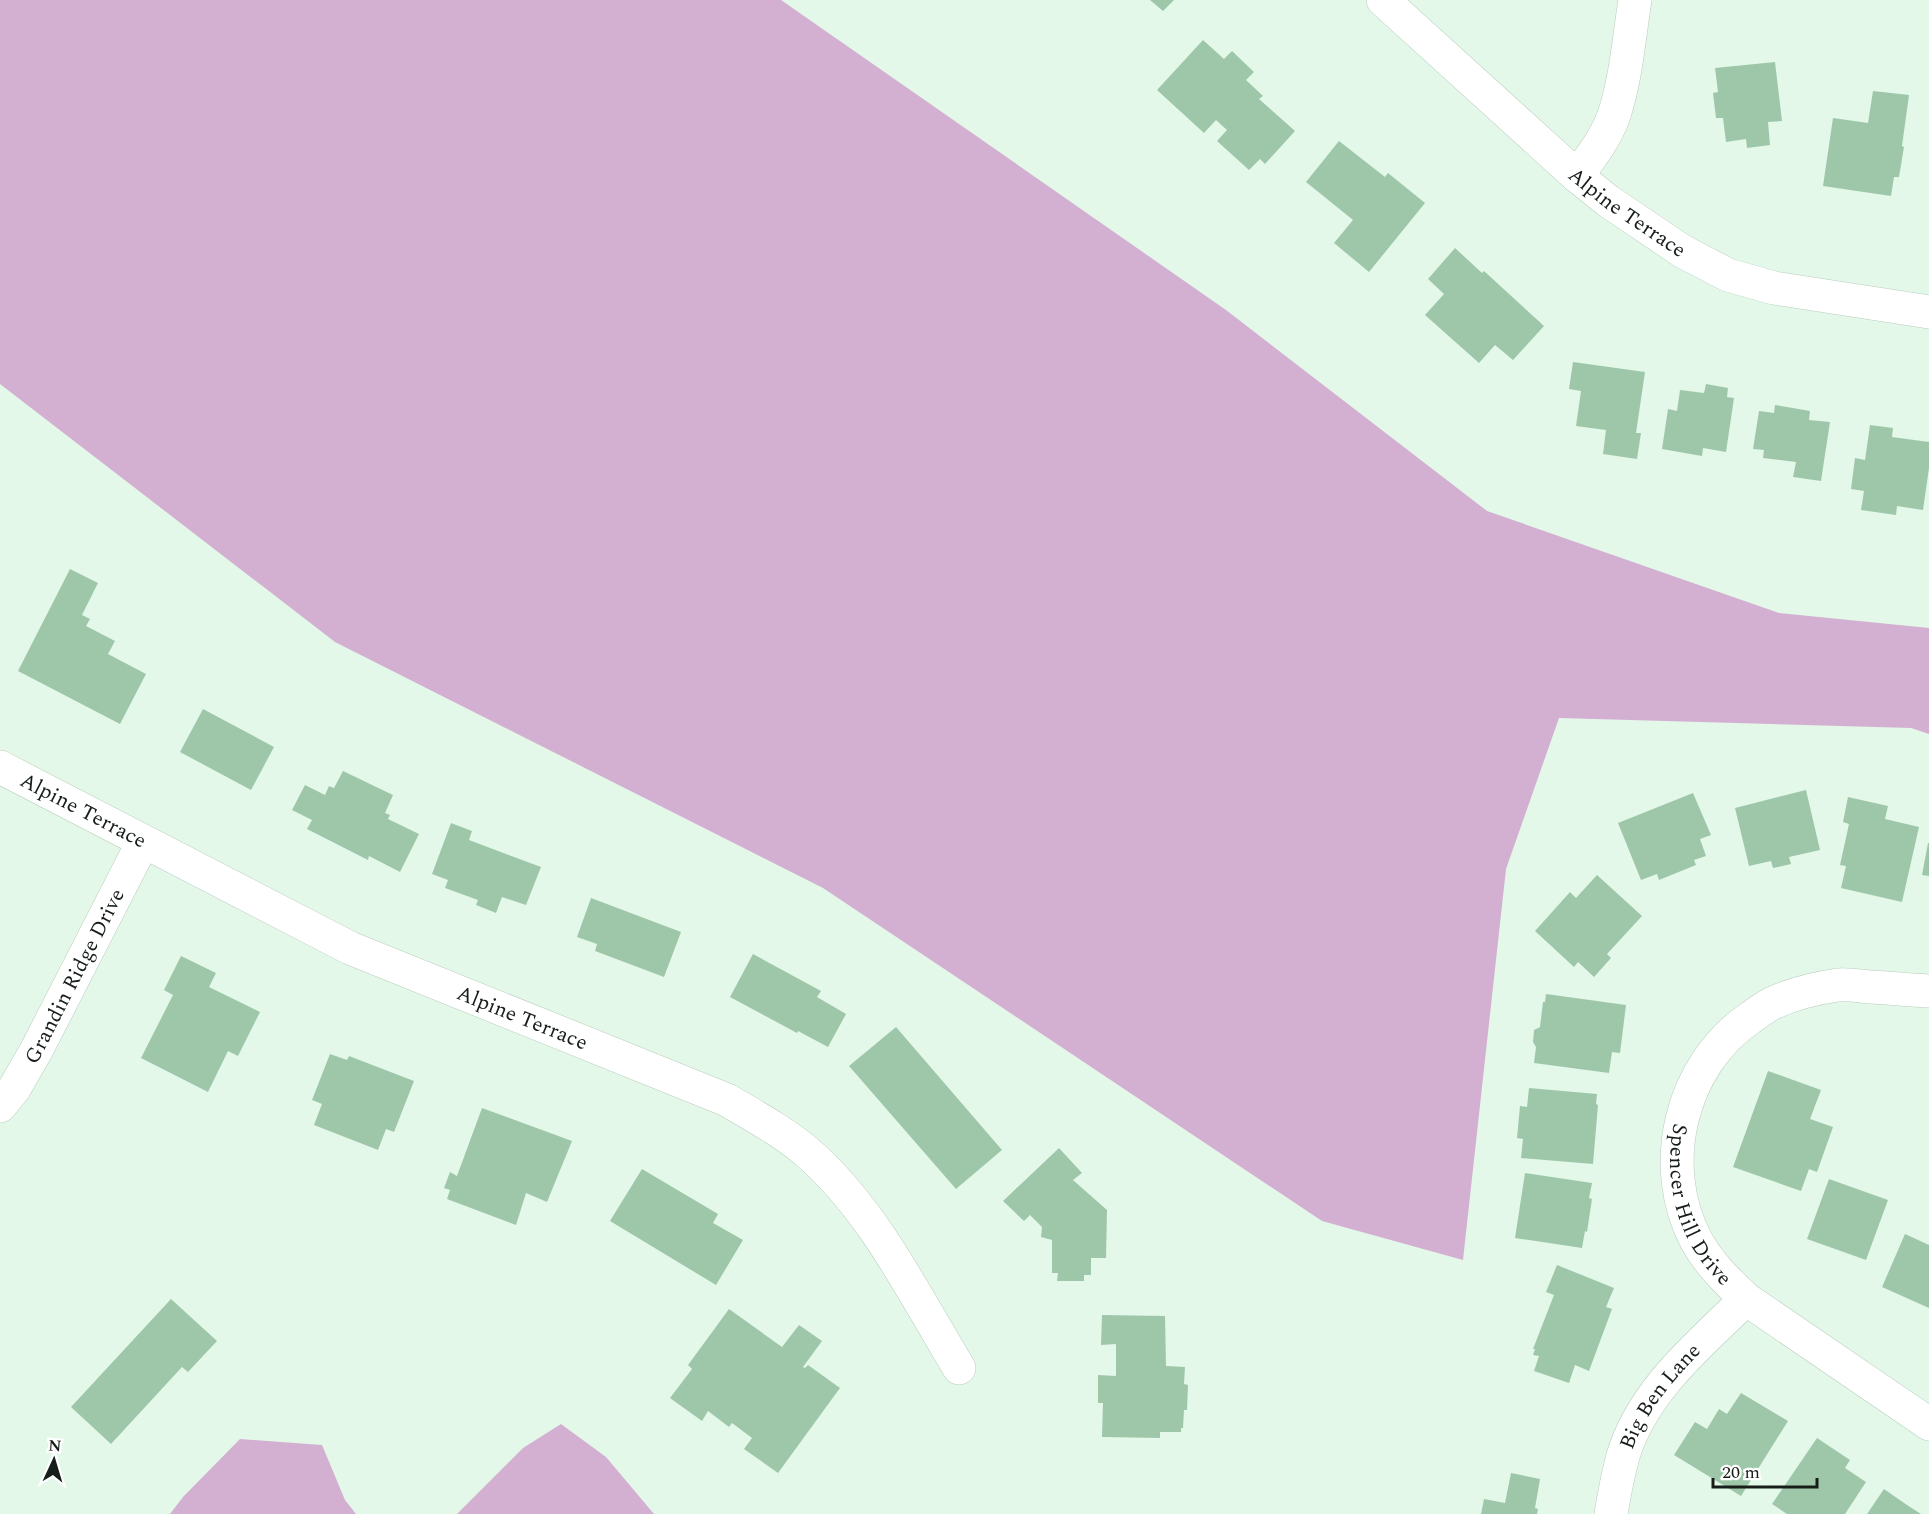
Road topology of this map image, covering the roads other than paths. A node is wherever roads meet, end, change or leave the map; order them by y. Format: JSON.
{"nodes":[{"id":1,"x":1383,"y":0,"type":"edge"},
{"id":2,"x":1635,"y":0,"type":"edge"},
{"id":3,"x":1578,"y":176,"type":"junction"},
{"id":4,"x":1929,"y":312,"type":"edge"},
{"id":5,"x":0,"y":768,"type":"edge"},
{"id":6,"x":143,"y":842,"type":"junction"},
{"id":7,"x":1929,"y":991,"type":"edge"},
{"id":8,"x":0,"y":1106,"type":"edge"},
{"id":9,"x":1746,"y":1299,"type":"junction"},
{"id":10,"x":959,"y":1368,"type":"dead end"},
{"id":11,"x":1929,"y":1424,"type":"edge"},
{"id":12,"x":1611,"y":1514,"type":"edge"}],
"edges":[{"from":1,"to":3,"type":"street","name":"Alpine Terrace"},
{"from":2,"to":3,"type":"street"},
{"from":3,"to":4,"type":"street","name":"Alpine Terrace"},
{"from":5,"to":6,"type":"street","name":"Alpine Terrace"},
{"from":6,"to":8,"type":"street","name":"Grandin Ridge Drive"},
{"from":6,"to":10,"type":"street","name":"Alpine Terrace"},
{"from":7,"to":9,"type":"street","name":"Spencer Hill Drive"},
{"from":9,"to":11,"type":"street","name":"Spencer Hill Drive"},
{"from":9,"to":12,"type":"street","name":"Big Ben Lane"}]}
